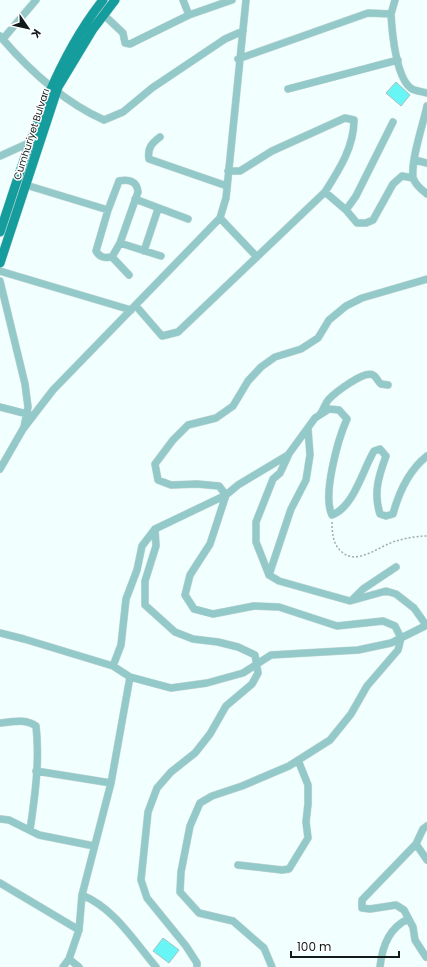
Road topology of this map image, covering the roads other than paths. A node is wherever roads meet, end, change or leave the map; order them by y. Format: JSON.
{"nodes":[{"id":1,"x":36,"y":0,"type":"edge"},
{"id":2,"x":103,"y":0,"type":"edge"},
{"id":3,"x":115,"y":0,"type":"edge"},
{"id":4,"x":183,"y":0,"type":"edge"},
{"id":5,"x":232,"y":0,"type":"edge"},
{"id":6,"x":246,"y":0,"type":"edge"},
{"id":7,"x":395,"y":0,"type":"edge"},
{"id":8,"x":391,"y":14,"type":"junction"},
{"id":9,"x":104,"y":15,"type":"junction"},
{"id":10,"x":189,"y":15,"type":"junction"},
{"id":11,"x":243,"y":31,"type":"junction"},
{"id":12,"x":1,"y":38,"type":"edge"},
{"id":13,"x":238,"y":59,"type":"junction"},
{"id":14,"x":398,"y":60,"type":"junction"},
{"id":15,"x":54,"y":88,"type":"junction"},
{"id":16,"x":288,"y":89,"type":"dead end"},
{"id":17,"x":427,"y":93,"type":"edge"},
{"id":18,"x":427,"y":106,"type":"edge"},
{"id":19,"x":426,"y":115,"type":"edge"},
{"id":20,"x":393,"y":122,"type":"dead end"},
{"id":21,"x":160,"y":137,"type":"dead end"},
{"id":22,"x":31,"y":142,"type":"junction"},
{"id":23,"x":0,"y":156,"type":"edge"},
{"id":24,"x":415,"y":160,"type":"junction"},
{"id":25,"x":427,"y":163,"type":"edge"},
{"id":26,"x":228,"y":172,"type":"junction"},
{"id":27,"x":413,"y":178,"type":"junction"},
{"id":28,"x":26,"y":185,"type":"junction"},
{"id":29,"x":227,"y":186,"type":"junction"},
{"id":30,"x":324,"y":192,"type":"junction"},
{"id":31,"x":427,"y":194,"type":"edge"},
{"id":32,"x":135,"y":200,"type":"junction"},
{"id":33,"x":158,"y":209,"type":"junction"},
{"id":34,"x":108,"y":210,"type":"junction"},
{"id":35,"x":346,"y":210,"type":"junction"},
{"id":36,"x":220,"y":218,"type":"junction"},
{"id":37,"x":188,"y":219,"type":"dead end"},
{"id":38,"x":0,"y":232,"type":"edge"},
{"id":39,"x":120,"y":243,"type":"junction"},
{"id":40,"x":144,"y":251,"type":"junction"},
{"id":41,"x":161,"y":256,"type":"dead end"},
{"id":42,"x":112,"y":257,"type":"junction"},
{"id":43,"x":257,"y":257,"type":"junction"},
{"id":44,"x":0,"y":264,"type":"edge"},
{"id":45,"x":0,"y":271,"type":"edge"},
{"id":46,"x":129,"y":274,"type":"dead end"},
{"id":47,"x":427,"y":279,"type":"edge"},
{"id":48,"x":0,"y":281,"type":"edge"},
{"id":49,"x":133,"y":308,"type":"junction"},
{"id":50,"x":388,"y":385,"type":"dead end"},
{"id":51,"x":0,"y":406,"type":"edge"},
{"id":52,"x":321,"y":413,"type":"junction"},
{"id":53,"x":30,"y":415,"type":"junction"},
{"id":54,"x":308,"y":429,"type":"junction"},
{"id":55,"x":288,"y":455,"type":"junction"},
{"id":56,"x":427,"y":456,"type":"edge"},
{"id":57,"x":0,"y":469,"type":"edge"},
{"id":58,"x":226,"y":495,"type":"junction"},
{"id":59,"x":155,"y":529,"type":"junction"},
{"id":60,"x":396,"y":567,"type":"dead end"},
{"id":61,"x":269,"y":575,"type":"junction"},
{"id":62,"x":350,"y":601,"type":"junction"},
{"id":63,"x":427,"y":625,"type":"edge"},
{"id":64,"x":0,"y":633,"type":"edge"},
{"id":65,"x":401,"y":638,"type":"junction"},
{"id":66,"x":258,"y":664,"type":"junction"},
{"id":67,"x":113,"y":666,"type":"junction"},
{"id":68,"x":130,"y":677,"type":"junction"},
{"id":69,"x":0,"y":723,"type":"edge"},
{"id":70,"x":298,"y":760,"type":"junction"},
{"id":71,"x":36,"y":771,"type":"junction"},
{"id":72,"x":111,"y":783,"type":"junction"},
{"id":73,"x":0,"y":819,"type":"edge"},
{"id":74,"x":427,"y":826,"type":"edge"},
{"id":75,"x":30,"y":830,"type":"junction"},
{"id":76,"x":416,"y":844,"type":"junction"},
{"id":77,"x":94,"y":846,"type":"junction"},
{"id":78,"x":427,"y":860,"type":"edge"},
{"id":79,"x":238,"y":865,"type":"dead end"},
{"id":80,"x":0,"y":883,"type":"edge"},
{"id":81,"x":82,"y":895,"type":"junction"},
{"id":82,"x":408,"y":919,"type":"junction"},
{"id":83,"x":79,"y":930,"type":"junction"},
{"id":84,"x":426,"y":957,"type":"dead end"},
{"id":85,"x":69,"y":959,"type":"junction"},
{"id":86,"x":63,"y":967,"type":"edge"},
{"id":87,"x":79,"y":967,"type":"edge"},
{"id":88,"x":156,"y":967,"type":"edge"},
{"id":89,"x":197,"y":967,"type":"edge"},
{"id":90,"x":272,"y":967,"type":"edge"},
{"id":91,"x":380,"y":967,"type":"edge"}],
"edges":[{"from":1,"to":12,"type":"street"},
{"from":2,"to":15,"type":"main road","name":"Cumhuriyet Bulvarı"},
{"from":3,"to":9,"type":"main road","name":"Cumhuriyet Bulvarı"},
{"from":4,"to":10,"type":"street"},
{"from":5,"to":10,"type":"street"},
{"from":6,"to":11,"type":"street"},
{"from":7,"to":8,"type":"street"},
{"from":8,"to":13,"type":"street"},
{"from":8,"to":14,"type":"street"},
{"from":9,"to":10,"type":"street"},
{"from":9,"to":15,"type":"main road","name":"Cumhuriyet Bulvarı"},
{"from":11,"to":13,"type":"street"},
{"from":11,"to":15,"type":"street"},
{"from":12,"to":15,"type":"street"},
{"from":13,"to":26,"type":"street"},
{"from":14,"to":16,"type":"street"},
{"from":14,"to":17,"type":"street"},
{"from":15,"to":22,"type":"main road","name":"Cumhuriyet Bulvarı"},
{"from":15,"to":28,"type":"main road","name":"Cumhuriyet Bulvarı"},
{"from":18,"to":19,"type":"street"},
{"from":19,"to":24,"type":"street"},
{"from":20,"to":35,"type":"street"},
{"from":21,"to":29,"type":"street"},
{"from":22,"to":23,"type":"street"},
{"from":22,"to":38,"type":"main road","name":"Cumhuriyet Bulvarı"},
{"from":24,"to":25,"type":"street"},
{"from":24,"to":27,"type":"street"},
{"from":26,"to":29,"type":"street"},
{"from":26,"to":30,"type":"street"},
{"from":27,"to":31,"type":"street"},
{"from":27,"to":35,"type":"street"},
{"from":28,"to":34,"type":"street"},
{"from":28,"to":44,"type":"main road","name":"Cumhuriyet Bulvarı"},
{"from":29,"to":36,"type":"street"},
{"from":30,"to":35,"type":"street"},
{"from":30,"to":43,"type":"street"},
{"from":32,"to":33,"type":"street"},
{"from":32,"to":34,"type":"street"},
{"from":32,"to":39,"type":"street"},
{"from":33,"to":37,"type":"street"},
{"from":33,"to":40,"type":"street"},
{"from":34,"to":42,"type":"street"},
{"from":36,"to":43,"type":"street"},
{"from":36,"to":49,"type":"street"},
{"from":39,"to":40,"type":"street"},
{"from":39,"to":42,"type":"street"},
{"from":40,"to":41,"type":"street"},
{"from":42,"to":46,"type":"street"},
{"from":43,"to":49,"type":"street"},
{"from":45,"to":49,"type":"street"},
{"from":47,"to":58,"type":"street"},
{"from":48,"to":53,"type":"street"},
{"from":49,"to":53,"type":"street"},
{"from":50,"to":52,"type":"street"},
{"from":51,"to":53,"type":"street"},
{"from":52,"to":54,"type":"street"},
{"from":52,"to":56,"type":"street"},
{"from":53,"to":57,"type":"street"},
{"from":54,"to":55,"type":"street"},
{"from":54,"to":61,"type":"street"},
{"from":55,"to":58,"type":"street"},
{"from":55,"to":61,"type":"street"},
{"from":58,"to":59,"type":"street"},
{"from":58,"to":65,"type":"street"},
{"from":59,"to":66,"type":"street"},
{"from":59,"to":67,"type":"street"},
{"from":60,"to":62,"type":"street"},
{"from":61,"to":62,"type":"street"},
{"from":62,"to":63,"type":"street"},
{"from":63,"to":65,"type":"street"},
{"from":64,"to":67,"type":"street"},
{"from":65,"to":66,"type":"street"},
{"from":65,"to":70,"type":"street"},
{"from":66,"to":68,"type":"street"},
{"from":66,"to":89,"type":"street"},
{"from":67,"to":68,"type":"street"},
{"from":68,"to":72,"type":"street"},
{"from":69,"to":71,"type":"street"},
{"from":70,"to":79,"type":"street"},
{"from":70,"to":90,"type":"street"},
{"from":71,"to":72,"type":"street"},
{"from":71,"to":75,"type":"street"},
{"from":72,"to":77,"type":"street"},
{"from":73,"to":75,"type":"street"},
{"from":74,"to":76,"type":"street"},
{"from":75,"to":77,"type":"street"},
{"from":76,"to":78,"type":"street"},
{"from":76,"to":82,"type":"street"},
{"from":77,"to":81,"type":"street"},
{"from":80,"to":83,"type":"street"},
{"from":81,"to":83,"type":"street"},
{"from":81,"to":88,"type":"street"},
{"from":82,"to":84,"type":"street"},
{"from":82,"to":91,"type":"street"},
{"from":83,"to":85,"type":"street"},
{"from":85,"to":86,"type":"street"},
{"from":85,"to":87,"type":"street"}]}
